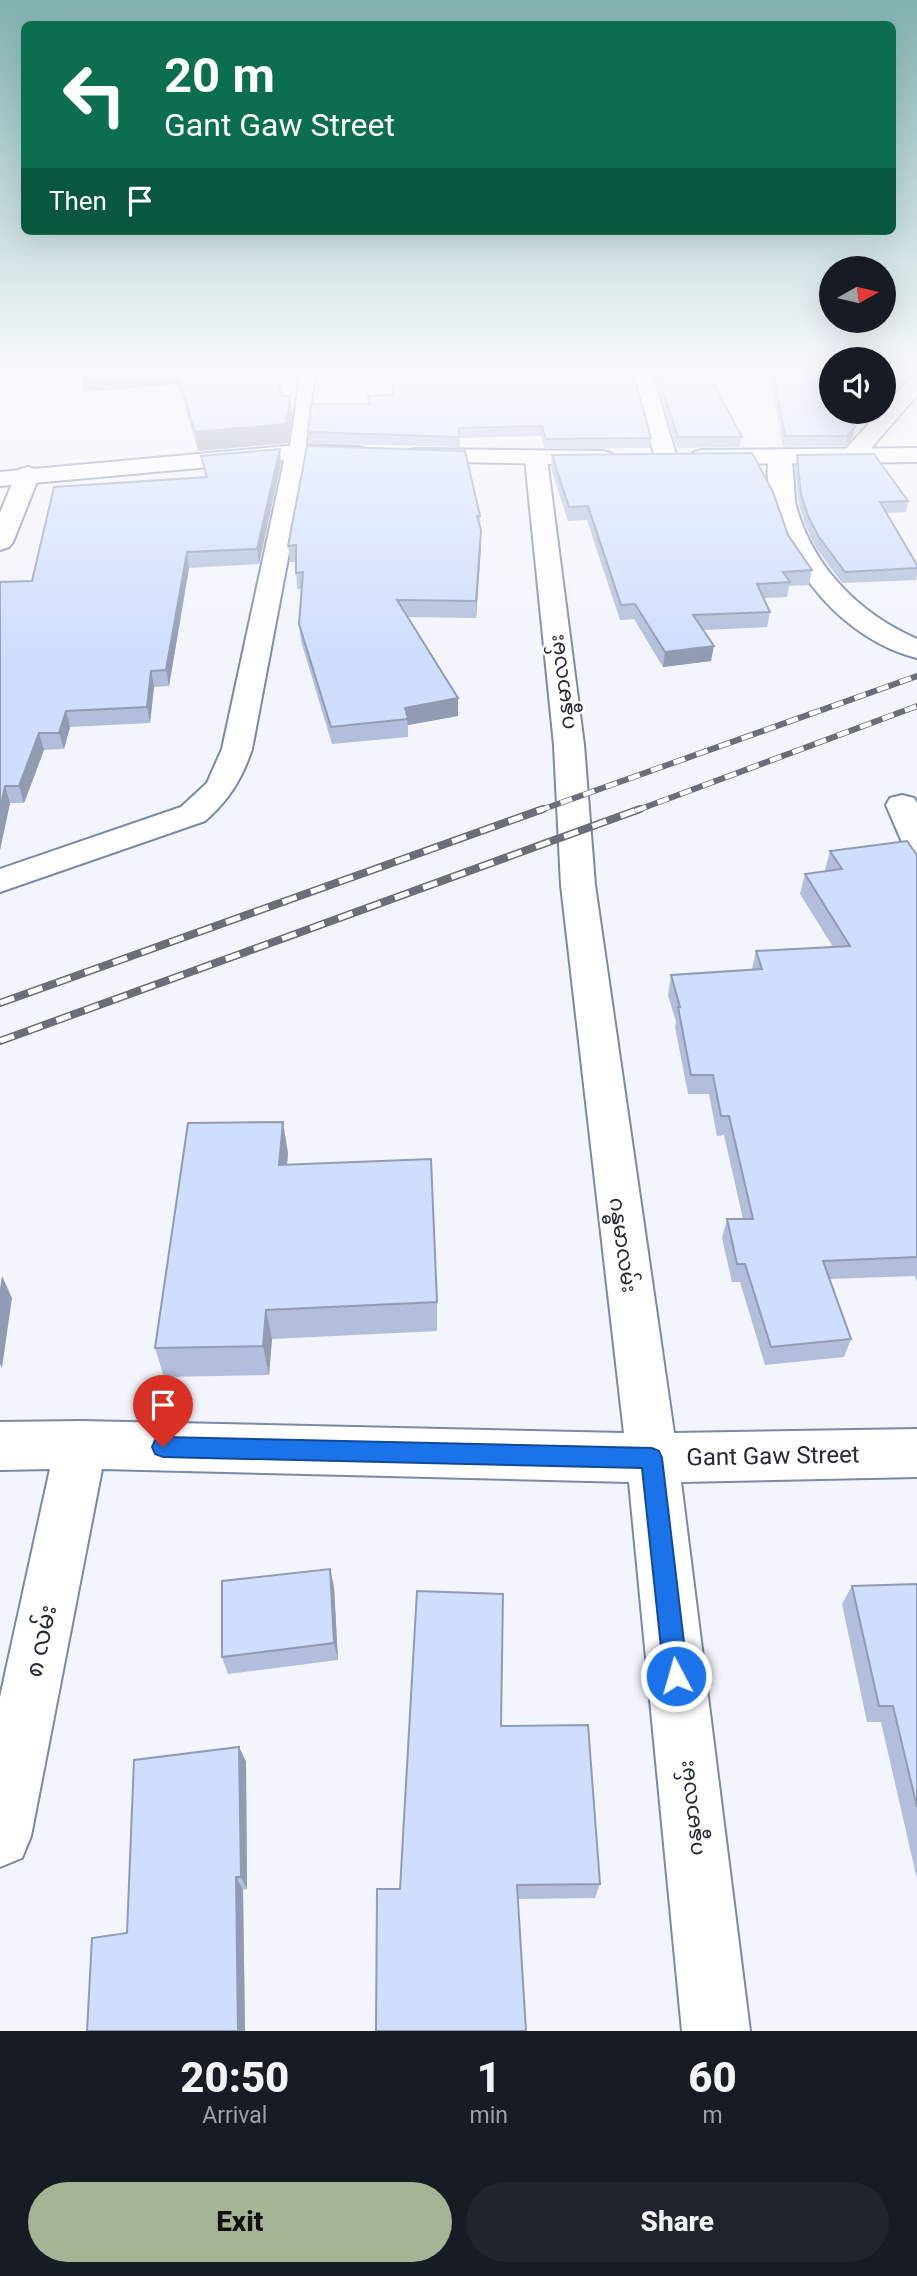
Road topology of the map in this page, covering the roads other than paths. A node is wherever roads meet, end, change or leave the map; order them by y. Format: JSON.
{"nodes":[{"id":1,"x":141,"y":465,"type":"edge"},
{"id":2,"x":294,"y":465,"type":"edge"},
{"id":3,"x":537,"y":465,"type":"edge"},
{"id":4,"x":779,"y":465,"type":"edge"},
{"id":5,"x":28,"y":474,"type":"junction"},
{"id":6,"x":0,"y":479,"type":"edge"},
{"id":7,"x":0,"y":542,"type":"edge"},
{"id":8,"x":917,"y":650,"type":"edge"},
{"id":9,"x":902,"y":805,"type":"dead end"},
{"id":10,"x":917,"y":842,"type":"edge"},
{"id":11,"x":0,"y":881,"type":"edge"},
{"id":12,"x":81,"y":1445,"type":"junction"},
{"id":13,"x":0,"y":1446,"type":"edge"},
{"id":14,"x":917,"y":1453,"type":"edge"},
{"id":15,"x":652,"y":1458,"type":"junction"},
{"id":16,"x":0,"y":1836,"type":"edge"},
{"id":17,"x":716,"y":2031,"type":"edge"}],
"edges":[{"from":1,"to":5,"type":"street"},
{"from":2,"to":11,"type":"street"},
{"from":3,"to":15,"type":"street","name":"ဂန္ဓမာလမ်း"},
{"from":4,"to":8,"type":"street"},
{"from":5,"to":6,"type":"street"},
{"from":5,"to":7,"type":"street"},
{"from":9,"to":10,"type":"street"},
{"from":12,"to":13,"type":"street","name":"Gant Gaw Street"},
{"from":12,"to":15,"type":"street","name":"Gant Gaw Street"},
{"from":12,"to":16,"type":"street","name":"၈ လမ်း"},
{"from":14,"to":15,"type":"street","name":"Gant Gaw Street"},
{"from":15,"to":17,"type":"street","name":"ဂန္ဓမာလမ်း"}]}
